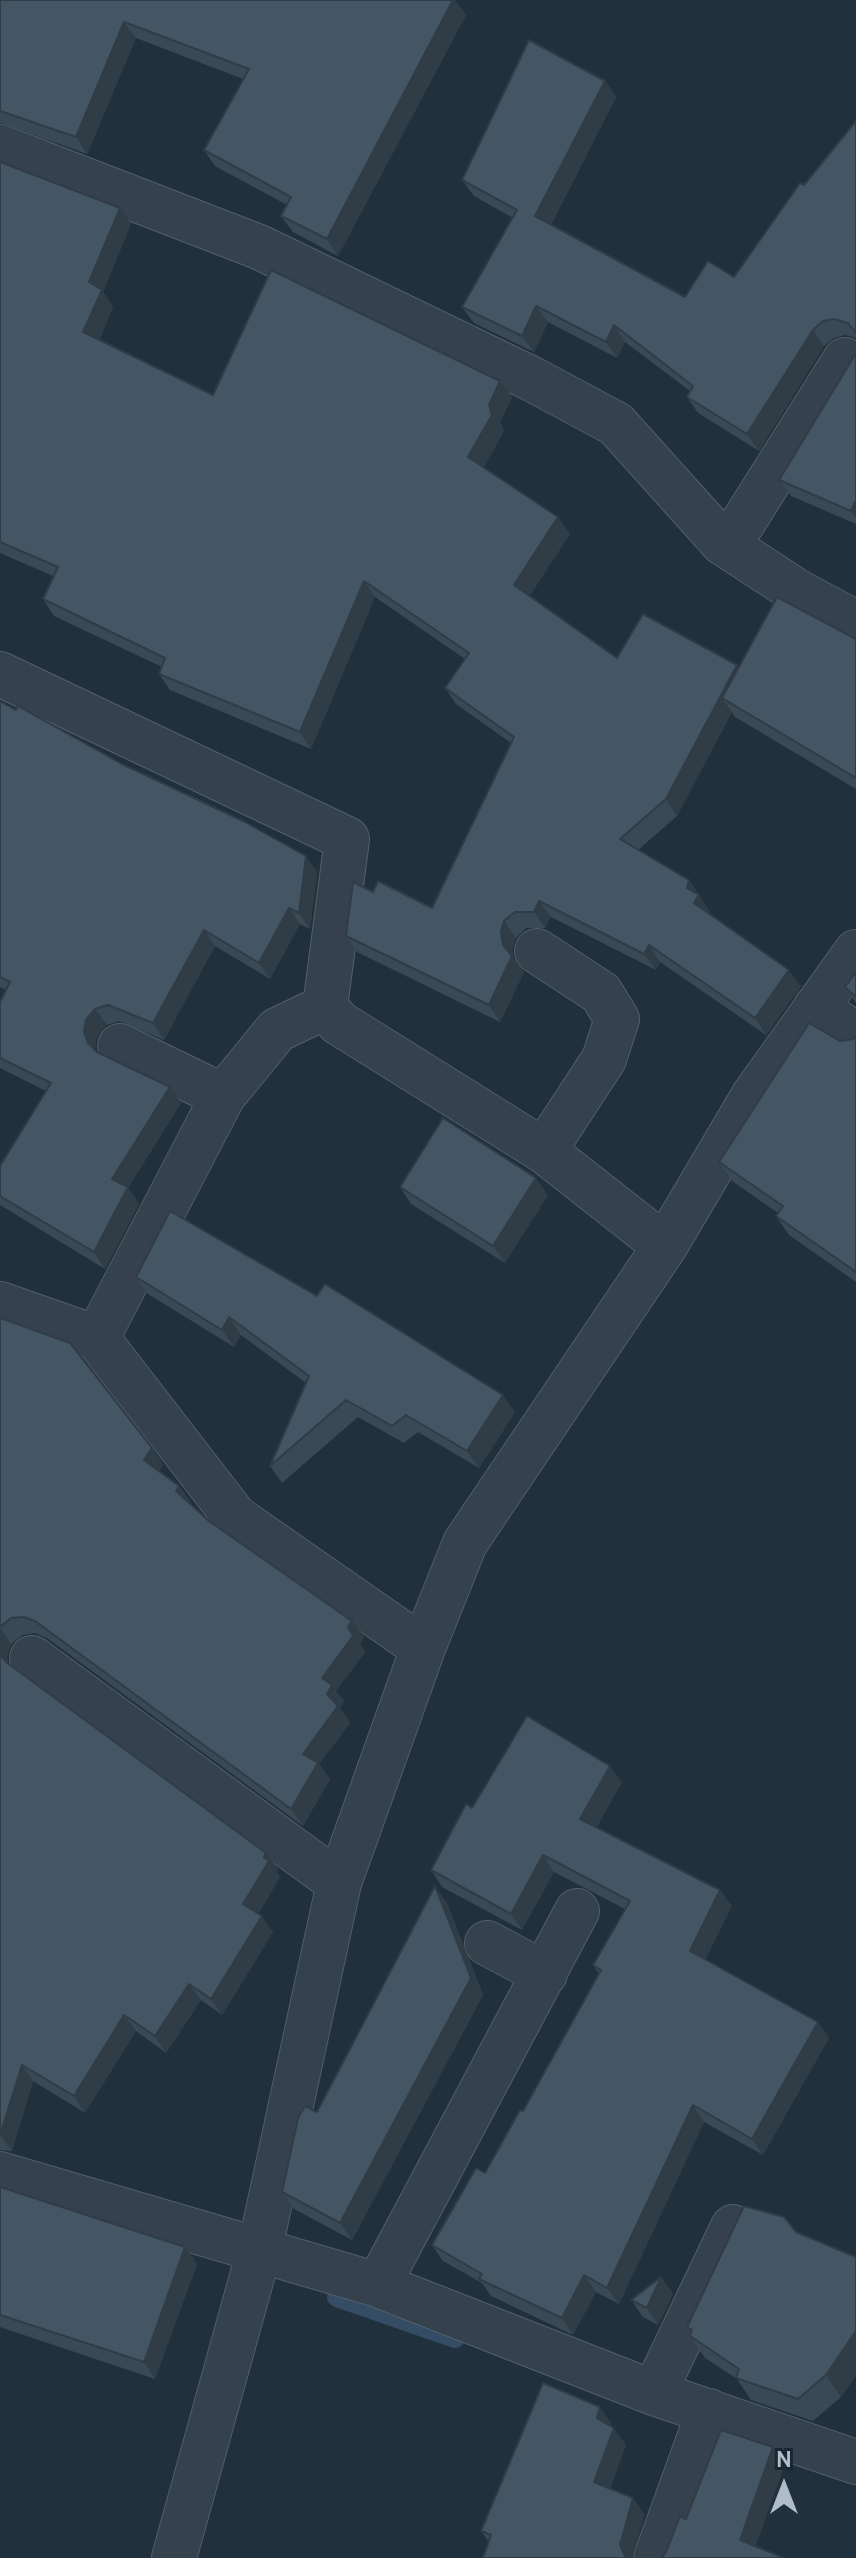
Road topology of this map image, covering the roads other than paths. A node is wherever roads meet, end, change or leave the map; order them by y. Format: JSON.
{"nodes":[{"id":1,"x":0,"y":147,"type":"edge"},
{"id":2,"x":845,"y":360,"type":"dead end"},
{"id":3,"x":723,"y":543,"type":"junction"},
{"id":4,"x":856,"y":623,"type":"edge"},
{"id":5,"x":0,"y":674,"type":"edge"},
{"id":6,"x":537,"y":951,"type":"dead end"},
{"id":7,"x":856,"y":952,"type":"edge"},
{"id":8,"x":325,"y":1007,"type":"junction"},
{"id":9,"x":816,"y":1007,"type":"junction"},
{"id":10,"x":856,"y":1035,"type":"edge"},
{"id":11,"x":120,"y":1046,"type":"dead end"},
{"id":12,"x":223,"y":1096,"type":"junction"},
{"id":13,"x":544,"y":1151,"type":"junction"},
{"id":14,"x":665,"y":1246,"type":"junction"},
{"id":15,"x":0,"y":1304,"type":"edge"},
{"id":16,"x":97,"y":1338,"type":"junction"},
{"id":17,"x":423,"y":1648,"type":"junction"},
{"id":18,"x":32,"y":1658,"type":"dead end"},
{"id":19,"x":339,"y":1883,"type":"junction"},
{"id":20,"x":577,"y":1911,"type":"dead end"},
{"id":21,"x":487,"y":1943,"type":"dead end"},
{"id":22,"x":545,"y":1974,"type":"junction"},
{"id":23,"x":0,"y":2174,"type":"edge"},
{"id":24,"x":733,"y":2227,"type":"edge"},
{"id":25,"x":260,"y":2248,"type":"junction"},
{"id":26,"x":378,"y":2285,"type":"junction"},
{"id":27,"x":654,"y":2393,"type":"junction"},
{"id":28,"x":704,"y":2425,"type":"junction"},
{"id":29,"x":856,"y":2462,"type":"edge"},
{"id":30,"x":174,"y":2558,"type":"edge"},
{"id":31,"x":656,"y":2558,"type":"edge"}],
"edges":[{"from":1,"to":3,"type":"street"},
{"from":2,"to":3,"type":"street"},
{"from":3,"to":4,"type":"street"},
{"from":5,"to":8,"type":"street"},
{"from":6,"to":13,"type":"street"},
{"from":7,"to":9,"type":"street"},
{"from":8,"to":12,"type":"street"},
{"from":8,"to":13,"type":"street"},
{"from":9,"to":10,"type":"street"},
{"from":9,"to":14,"type":"street"},
{"from":11,"to":12,"type":"street"},
{"from":12,"to":16,"type":"street"},
{"from":13,"to":14,"type":"street"},
{"from":14,"to":17,"type":"street"},
{"from":15,"to":16,"type":"street"},
{"from":16,"to":17,"type":"street"},
{"from":17,"to":19,"type":"street"},
{"from":18,"to":19,"type":"street"},
{"from":19,"to":25,"type":"street"},
{"from":20,"to":22,"type":"street"},
{"from":21,"to":22,"type":"street"},
{"from":22,"to":26,"type":"street"},
{"from":23,"to":25,"type":"street"},
{"from":24,"to":27,"type":"street"},
{"from":25,"to":26,"type":"street"},
{"from":25,"to":30,"type":"street"},
{"from":26,"to":27,"type":"street"},
{"from":27,"to":28,"type":"street"},
{"from":28,"to":29,"type":"street"},
{"from":28,"to":31,"type":"street"}]}
